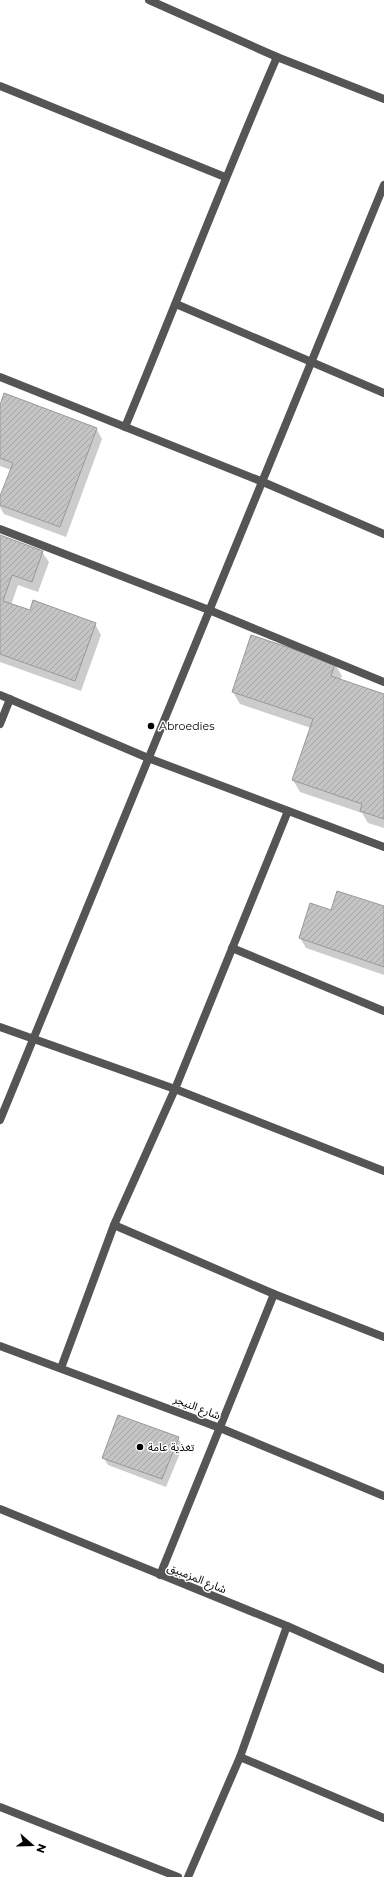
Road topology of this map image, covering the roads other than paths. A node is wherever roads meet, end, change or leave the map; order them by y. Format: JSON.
{"nodes":[{"id":1,"x":149,"y":0,"type":"edge"},
{"id":2,"x":277,"y":57,"type":"junction"},
{"id":3,"x":0,"y":86,"type":"edge"},
{"id":4,"x":384,"y":99,"type":"edge"},
{"id":5,"x":225,"y":177,"type":"junction"},
{"id":6,"x":384,"y":185,"type":"edge"},
{"id":7,"x":176,"y":304,"type":"junction"},
{"id":8,"x":311,"y":362,"type":"junction"},
{"id":9,"x":0,"y":377,"type":"edge"},
{"id":10,"x":384,"y":393,"type":"edge"},
{"id":11,"x":125,"y":427,"type":"junction"},
{"id":12,"x":263,"y":482,"type":"junction"},
{"id":13,"x":0,"y":529,"type":"edge"},
{"id":14,"x":384,"y":534,"type":"edge"},
{"id":15,"x":209,"y":610,"type":"junction"},
{"id":16,"x":384,"y":682,"type":"edge"},
{"id":17,"x":0,"y":695,"type":"edge"},
{"id":18,"x":10,"y":699,"type":"junction"},
{"id":19,"x":0,"y":724,"type":"edge"},
{"id":20,"x":148,"y":758,"type":"junction"},
{"id":21,"x":288,"y":811,"type":"junction"},
{"id":22,"x":384,"y":847,"type":"edge"},
{"id":23,"x":232,"y":948,"type":"junction"},
{"id":24,"x":384,"y":1010,"type":"edge"},
{"id":25,"x":0,"y":1027,"type":"edge"},
{"id":26,"x":33,"y":1039,"type":"junction"},
{"id":27,"x":175,"y":1089,"type":"junction"},
{"id":28,"x":0,"y":1120,"type":"edge"},
{"id":29,"x":384,"y":1171,"type":"edge"},
{"id":30,"x":114,"y":1225,"type":"junction"},
{"id":31,"x":274,"y":1294,"type":"junction"},
{"id":32,"x":384,"y":1337,"type":"edge"},
{"id":33,"x":0,"y":1346,"type":"edge"},
{"id":34,"x":61,"y":1368,"type":"junction"},
{"id":35,"x":220,"y":1428,"type":"junction"},
{"id":36,"x":384,"y":1496,"type":"edge"},
{"id":37,"x":0,"y":1509,"type":"edge"},
{"id":38,"x":160,"y":1575,"type":"junction"},
{"id":39,"x":287,"y":1626,"type":"junction"},
{"id":40,"x":384,"y":1669,"type":"edge"},
{"id":41,"x":240,"y":1757,"type":"junction"},
{"id":42,"x":0,"y":1807,"type":"edge"},
{"id":43,"x":384,"y":1818,"type":"edge"},
{"id":44,"x":178,"y":1877,"type":"edge"},
{"id":45,"x":188,"y":1877,"type":"edge"}],
"edges":[{"from":1,"to":2,"type":"street"},
{"from":2,"to":4,"type":"street"},
{"from":2,"to":5,"type":"street"},
{"from":3,"to":5,"type":"street"},
{"from":5,"to":7,"type":"street"},
{"from":6,"to":8,"type":"street"},
{"from":7,"to":8,"type":"street"},
{"from":7,"to":11,"type":"street"},
{"from":8,"to":10,"type":"street"},
{"from":8,"to":12,"type":"street"},
{"from":9,"to":11,"type":"street"},
{"from":11,"to":12,"type":"street"},
{"from":12,"to":14,"type":"street"},
{"from":12,"to":15,"type":"street"},
{"from":13,"to":15,"type":"street"},
{"from":15,"to":16,"type":"street"},
{"from":15,"to":20,"type":"street"},
{"from":17,"to":18,"type":"street"},
{"from":18,"to":19,"type":"street"},
{"from":18,"to":20,"type":"street"},
{"from":20,"to":21,"type":"street"},
{"from":20,"to":26,"type":"street"},
{"from":21,"to":22,"type":"street"},
{"from":21,"to":23,"type":"street"},
{"from":23,"to":24,"type":"street"},
{"from":23,"to":27,"type":"street"},
{"from":25,"to":26,"type":"street"},
{"from":26,"to":27,"type":"street"},
{"from":26,"to":28,"type":"street"},
{"from":27,"to":29,"type":"street"},
{"from":27,"to":30,"type":"street"},
{"from":30,"to":31,"type":"street"},
{"from":30,"to":34,"type":"street"},
{"from":31,"to":32,"type":"street"},
{"from":31,"to":35,"type":"street"},
{"from":33,"to":34,"type":"street","name":"شارع النيجر"},
{"from":34,"to":35,"type":"street","name":"شارع النيجر"},
{"from":35,"to":36,"type":"street","name":"شارع النيجر"},
{"from":35,"to":38,"type":"street"},
{"from":37,"to":38,"type":"street","name":"شارع المزمبيق"},
{"from":38,"to":39,"type":"street","name":"شارع المزمبيق"},
{"from":39,"to":40,"type":"street","name":"شارع المزمبيق"},
{"from":39,"to":41,"type":"street"},
{"from":41,"to":43,"type":"street"},
{"from":41,"to":45,"type":"street"},
{"from":42,"to":44,"type":"street"}]}
